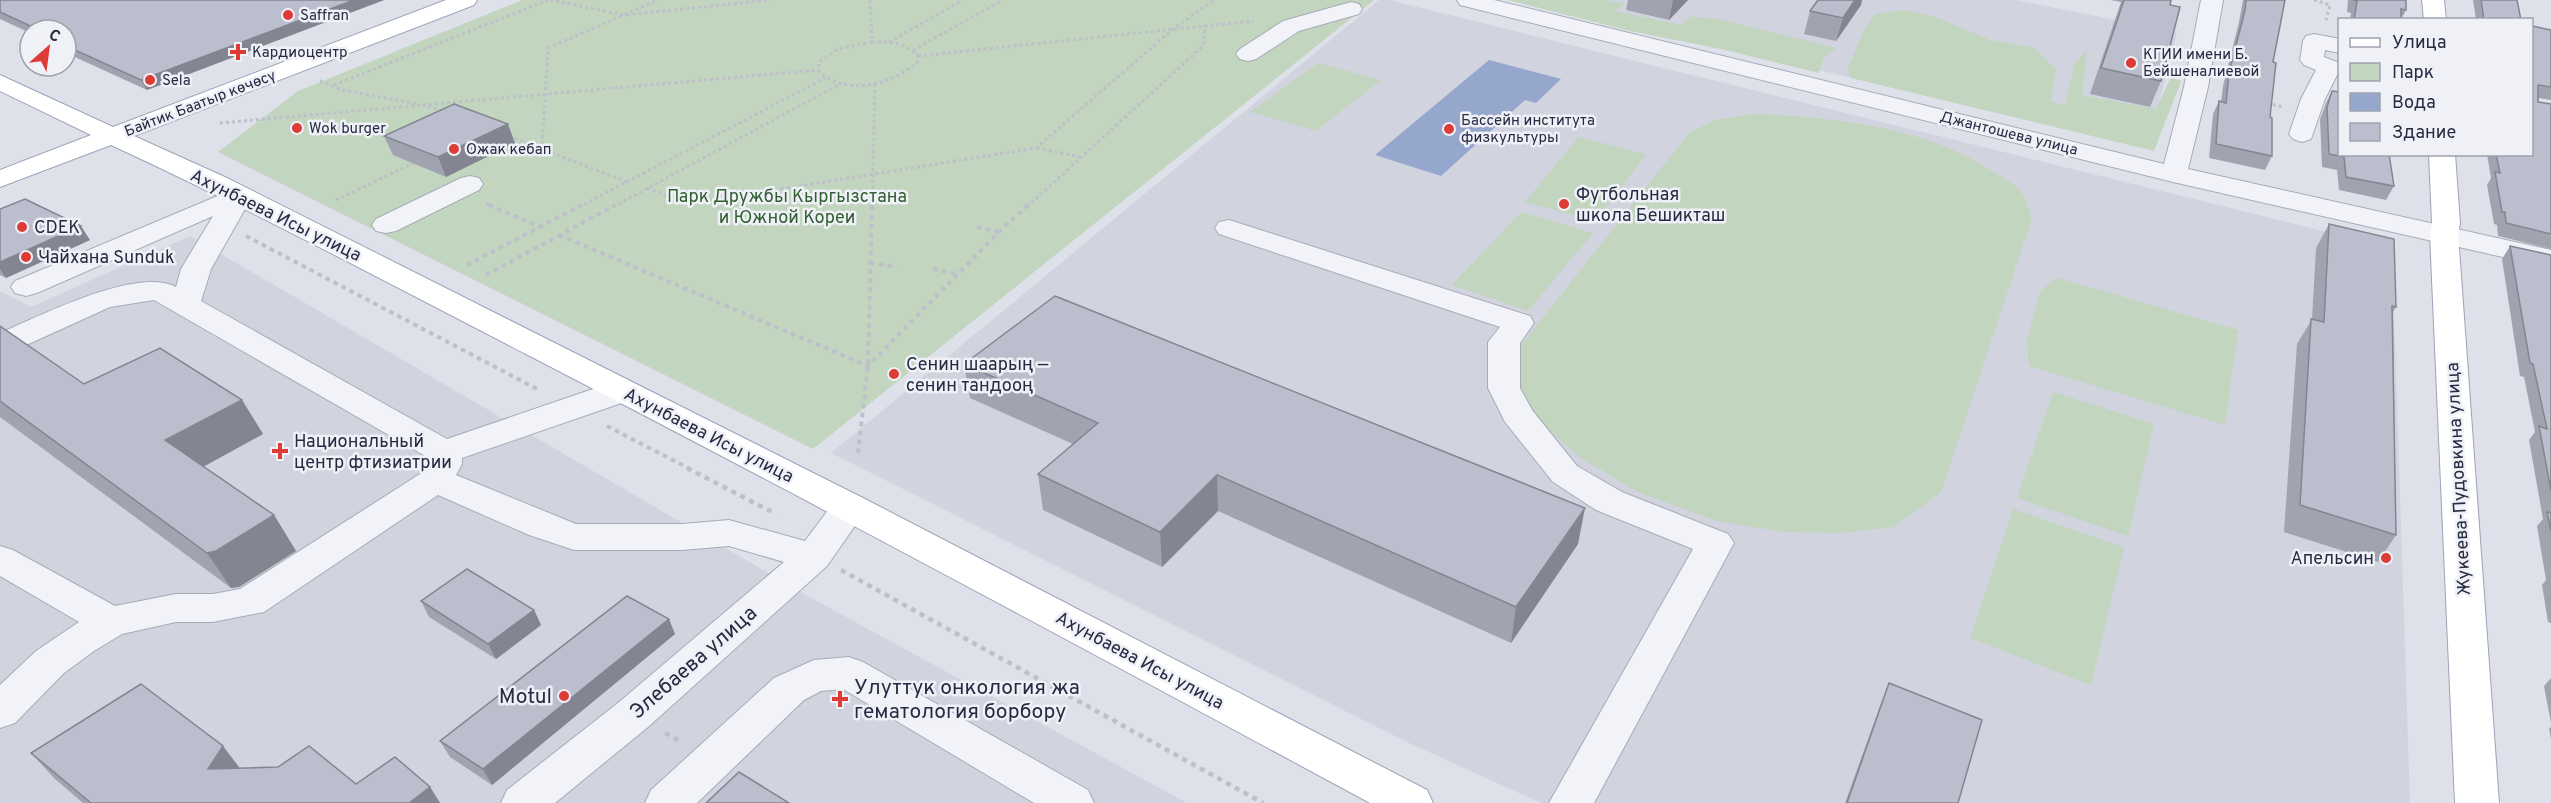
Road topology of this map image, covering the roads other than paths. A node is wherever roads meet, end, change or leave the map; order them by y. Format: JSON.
{"nodes":[{"id":1,"x":466,"y":0,"type":"edge"},
{"id":2,"x":2212,"y":0,"type":"edge"},
{"id":3,"x":2433,"y":0,"type":"edge"},
{"id":4,"x":1479,"y":1,"type":"edge"},
{"id":5,"x":1351,"y":9,"type":"dead end"},
{"id":6,"x":2435,"y":18,"type":"edge"},
{"id":7,"x":2338,"y":45,"type":"edge"},
{"id":8,"x":1248,"y":54,"type":"dead end"},
{"id":9,"x":0,"y":82,"type":"edge"},
{"id":10,"x":2306,"y":123,"type":"road end"},
{"id":11,"x":112,"y":136,"type":"junction"},
{"id":12,"x":2442,"y":156,"type":"edge"},
{"id":13,"x":2173,"y":174,"type":"junction"},
{"id":14,"x":0,"y":179,"type":"edge"},
{"id":15,"x":474,"y":192,"type":"road end"},
{"id":16,"x":231,"y":208,"type":"junction"},
{"id":17,"x":386,"y":225,"type":"dead end"},
{"id":18,"x":1229,"y":228,"type":"dead end"},
{"id":19,"x":2444,"y":234,"type":"junction"},
{"id":20,"x":2551,"y":259,"type":"edge"},
{"id":21,"x":26,"y":287,"type":"dead end"},
{"id":22,"x":185,"y":304,"type":"junction"},
{"id":23,"x":0,"y":345,"type":"edge"},
{"id":24,"x":624,"y":391,"type":"junction"},
{"id":25,"x":439,"y":466,"type":"junction"},
{"id":26,"x":850,"y":507,"type":"junction"},
{"id":27,"x":814,"y":557,"type":"junction"},
{"id":28,"x":0,"y":559,"type":"edge"},
{"id":29,"x":111,"y":622,"type":"junction"},
{"id":30,"x":0,"y":711,"type":"edge"},
{"id":31,"x":523,"y":803,"type":"edge"},
{"id":32,"x":667,"y":803,"type":"edge"},
{"id":33,"x":1072,"y":803,"type":"edge"},
{"id":34,"x":1411,"y":803,"type":"edge"},
{"id":35,"x":1571,"y":803,"type":"edge"},
{"id":36,"x":2477,"y":803,"type":"edge"}],
"edges":[{"from":1,"to":11,"type":"main road","name":"Байтик Баатыр көчөсү"},
{"from":2,"to":13,"type":"street"},
{"from":3,"to":6,"type":"main road"},
{"from":4,"to":13,"type":"street","name":"Джантошева улица"},
{"from":5,"to":8,"type":"street"},
{"from":7,"to":10,"type":"street"},
{"from":9,"to":11,"type":"main road","name":"Ахунбаева Исы улица"},
{"from":11,"to":14,"type":"main road","name":"Байтик Баатыр көчөсү"},
{"from":11,"to":16,"type":"main road","name":"Ахунбаева Исы улица"},
{"from":12,"to":19,"type":"main road","name":"Жукеева-Пудовкина улица"},
{"from":13,"to":19,"type":"street","name":"Джантошева улица"},
{"from":15,"to":17,"type":"street"},
{"from":16,"to":21,"type":"street"},
{"from":16,"to":22,"type":"street"},
{"from":16,"to":24,"type":"main road","name":"Ахунбаева Исы улица"},
{"from":18,"to":35,"type":"street"},
{"from":19,"to":20,"type":"street","name":"Джантошева улица"},
{"from":19,"to":36,"type":"main road","name":"Жукеева-Пудовкина улица"},
{"from":22,"to":23,"type":"street"},
{"from":22,"to":25,"type":"street"},
{"from":24,"to":25,"type":"street"},
{"from":24,"to":26,"type":"main road","name":"Ахунбаева Исы улица"},
{"from":25,"to":27,"type":"street"},
{"from":25,"to":29,"type":"street"},
{"from":26,"to":27,"type":"street","name":"Элебаева улица"},
{"from":26,"to":34,"type":"main road","name":"Ахунбаева Исы улица"},
{"from":27,"to":31,"type":"street","name":"Элебаева улица"},
{"from":28,"to":29,"type":"street"},
{"from":29,"to":30,"type":"street"},
{"from":32,"to":33,"type":"street"}]}
